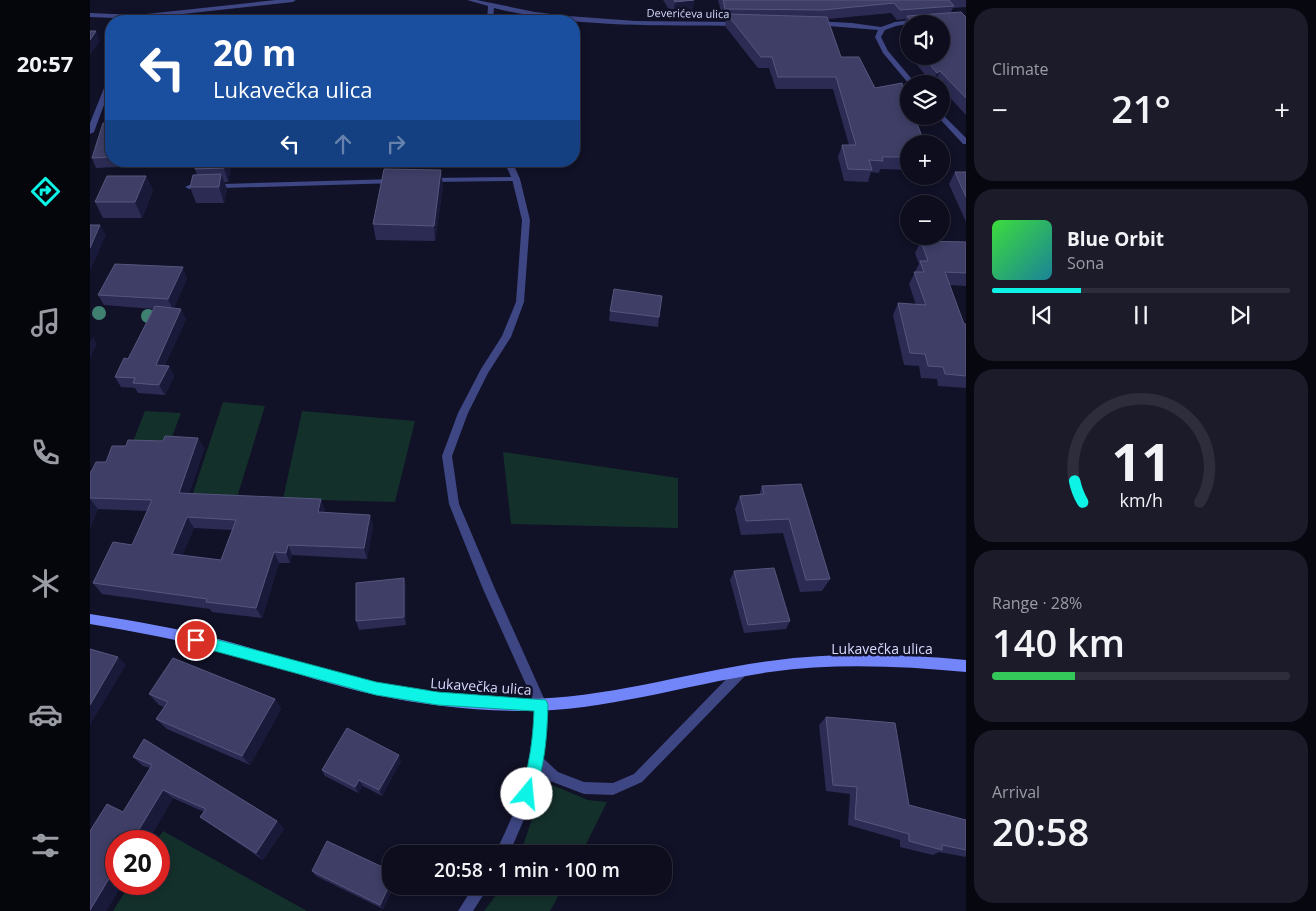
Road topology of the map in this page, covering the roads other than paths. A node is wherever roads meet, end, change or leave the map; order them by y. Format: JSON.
{"nodes":[{"id":1,"x":293,"y":0,"type":"edge"},
{"id":2,"x":470,"y":0,"type":"edge"},
{"id":3,"x":491,"y":6,"type":"junction"},
{"id":4,"x":90,"y":15,"type":"edge"},
{"id":5,"x":169,"y":15,"type":"edge"},
{"id":6,"x":490,"y":15,"type":"edge"},
{"id":7,"x":550,"y":15,"type":"edge"},
{"id":8,"x":105,"y":16,"type":"edge"},
{"id":9,"x":580,"y":19,"type":"edge"},
{"id":10,"x":809,"y":23,"type":"edge"},
{"id":11,"x":900,"y":23,"type":"edge"},
{"id":12,"x":743,"y":24,"type":"edge"},
{"id":13,"x":882,"y":29,"type":"junction"},
{"id":14,"x":905,"y":75,"type":"edge"},
{"id":15,"x":105,"y":93,"type":"edge"},
{"id":16,"x":950,"y":125,"type":"edge"},
{"id":17,"x":90,"y":132,"type":"edge"},
{"id":18,"x":966,"y":142,"type":"edge"},
{"id":19,"x":511,"y":167,"type":"edge"},
{"id":20,"x":516,"y":179,"type":"junction"},
{"id":21,"x":421,"y":180,"type":"edge"},
{"id":22,"x":402,"y":181,"type":"edge"},
{"id":23,"x":189,"y":187,"type":"edge"},
{"id":24,"x":90,"y":619,"type":"edge"},
{"id":25,"x":966,"y":666,"type":"edge"},
{"id":26,"x":740,"y":673,"type":"junction"},
{"id":27,"x":541,"y":705,"type":"junction"},
{"id":28,"x":536,"y":760,"type":"junction"},
{"id":29,"x":506,"y":845,"type":"edge"},
{"id":30,"x":476,"y":895,"type":"edge"},
{"id":31,"x":465,"y":911,"type":"edge"}],
"edges":[{"from":1,"to":5,"type":"street"},
{"from":2,"to":3,"type":"street","name":"Deverićeva ulica"},
{"from":3,"to":6,"type":"street"},
{"from":3,"to":7,"type":"street","name":"Deverićeva ulica"},
{"from":4,"to":8,"type":"street"},
{"from":9,"to":12,"type":"street","name":"Deverićeva ulica"},
{"from":10,"to":13,"type":"street"},
{"from":11,"to":13,"type":"street"},
{"from":13,"to":14,"type":"street"},
{"from":15,"to":17,"type":"street"},
{"from":16,"to":18,"type":"street"},
{"from":19,"to":20,"type":"street"},
{"from":20,"to":21,"type":"street"},
{"from":20,"to":27,"type":"street"},
{"from":22,"to":23,"type":"street"},
{"from":24,"to":27,"type":"street","name":"Lukavečka ulica"},
{"from":25,"to":26,"type":"street","name":"Lukavečka ulica"},
{"from":26,"to":27,"type":"street","name":"Lukavečka ulica"},
{"from":26,"to":28,"type":"street"},
{"from":27,"to":28,"type":"street"},
{"from":28,"to":29,"type":"street"},
{"from":30,"to":31,"type":"street"}]}
